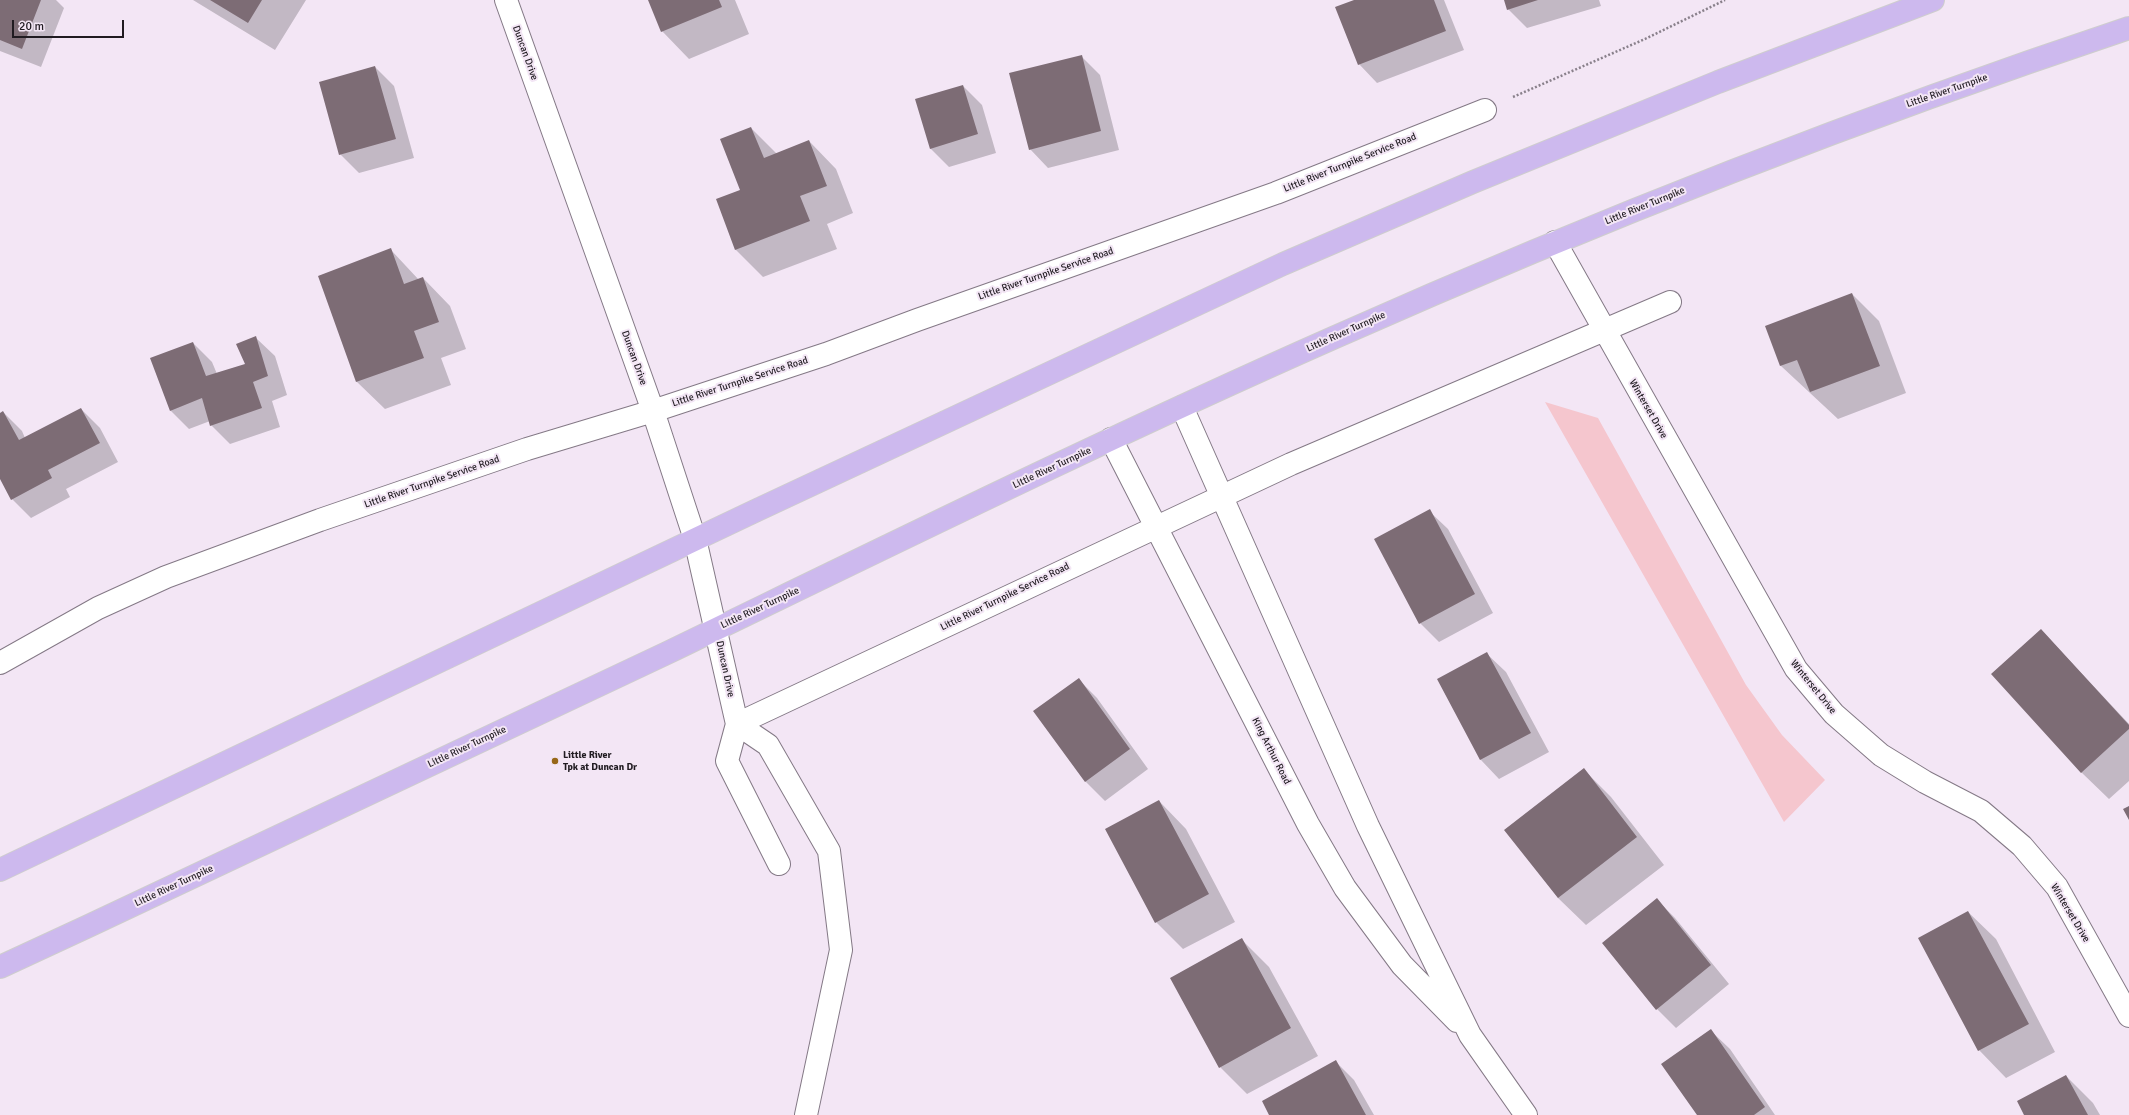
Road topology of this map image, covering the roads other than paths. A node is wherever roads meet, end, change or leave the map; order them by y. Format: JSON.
{"nodes":[{"id":1,"x":506,"y":0,"type":"edge"},
{"id":2,"x":1933,"y":0,"type":"edge"},
{"id":3,"x":2129,"y":28,"type":"edge"},
{"id":4,"x":1485,"y":110,"type":"road end"},
{"id":5,"x":1555,"y":242,"type":"junction"},
{"id":6,"x":1670,"y":302,"type":"dead end"},
{"id":7,"x":1603,"y":330,"type":"junction"},
{"id":8,"x":1182,"y":407,"type":"junction"},
{"id":9,"x":653,"y":411,"type":"junction"},
{"id":10,"x":1111,"y":440,"type":"junction"},
{"id":11,"x":1222,"y":496,"type":"junction"},
{"id":12,"x":1156,"y":527,"type":"junction"},
{"id":13,"x":695,"y":539,"type":"junction"},
{"id":14,"x":716,"y":628,"type":"junction"},
{"id":15,"x":0,"y":663,"type":"edge"},
{"id":16,"x":737,"y":724,"type":"junction"},
{"id":17,"x":779,"y":864,"type":"dead end"},
{"id":18,"x":0,"y":870,"type":"edge"},
{"id":19,"x":0,"y":967,"type":"edge"},
{"id":20,"x":2129,"y":1016,"type":"edge"},
{"id":21,"x":1470,"y":1035,"type":"junction"},
{"id":22,"x":806,"y":1115,"type":"edge"},
{"id":23,"x":1526,"y":1115,"type":"edge"}],
"edges":[{"from":1,"to":9,"type":"street","name":"Duncan Drive"},
{"from":2,"to":13,"type":"main road"},
{"from":3,"to":5,"type":"main road","name":"Little River Turnpike"},
{"from":4,"to":9,"type":"street","name":"Little River Turnpike Service Road"},
{"from":5,"to":7,"type":"street","name":"Winterset Drive"},
{"from":5,"to":8,"type":"main road","name":"Little River Turnpike"},
{"from":6,"to":7,"type":"street","name":"Little River Turnpike Service Road"},
{"from":7,"to":11,"type":"street","name":"Little River Turnpike Service Road"},
{"from":7,"to":20,"type":"street","name":"Winterset Drive"},
{"from":8,"to":10,"type":"main road","name":"Little River Turnpike"},
{"from":8,"to":11,"type":"street","name":"King Arthur Road"},
{"from":9,"to":13,"type":"street","name":"Duncan Drive"},
{"from":9,"to":15,"type":"street","name":"Little River Turnpike Service Road"},
{"from":10,"to":12,"type":"street","name":"King Arthur Road"},
{"from":10,"to":14,"type":"main road","name":"Little River Turnpike"},
{"from":11,"to":12,"type":"street","name":"Little River Turnpike Service Road"},
{"from":11,"to":21,"type":"street","name":"King Arthur Road"},
{"from":12,"to":16,"type":"street","name":"Little River Turnpike Service Road"},
{"from":12,"to":21,"type":"street","name":"King Arthur Road"},
{"from":13,"to":14,"type":"street","name":"Duncan Drive"},
{"from":13,"to":18,"type":"main road"},
{"from":14,"to":16,"type":"street","name":"Duncan Drive"},
{"from":14,"to":19,"type":"main road","name":"Little River Turnpike"},
{"from":16,"to":17,"type":"street"},
{"from":16,"to":22,"type":"street"},
{"from":21,"to":23,"type":"street","name":"King Arthur Road"}]}
